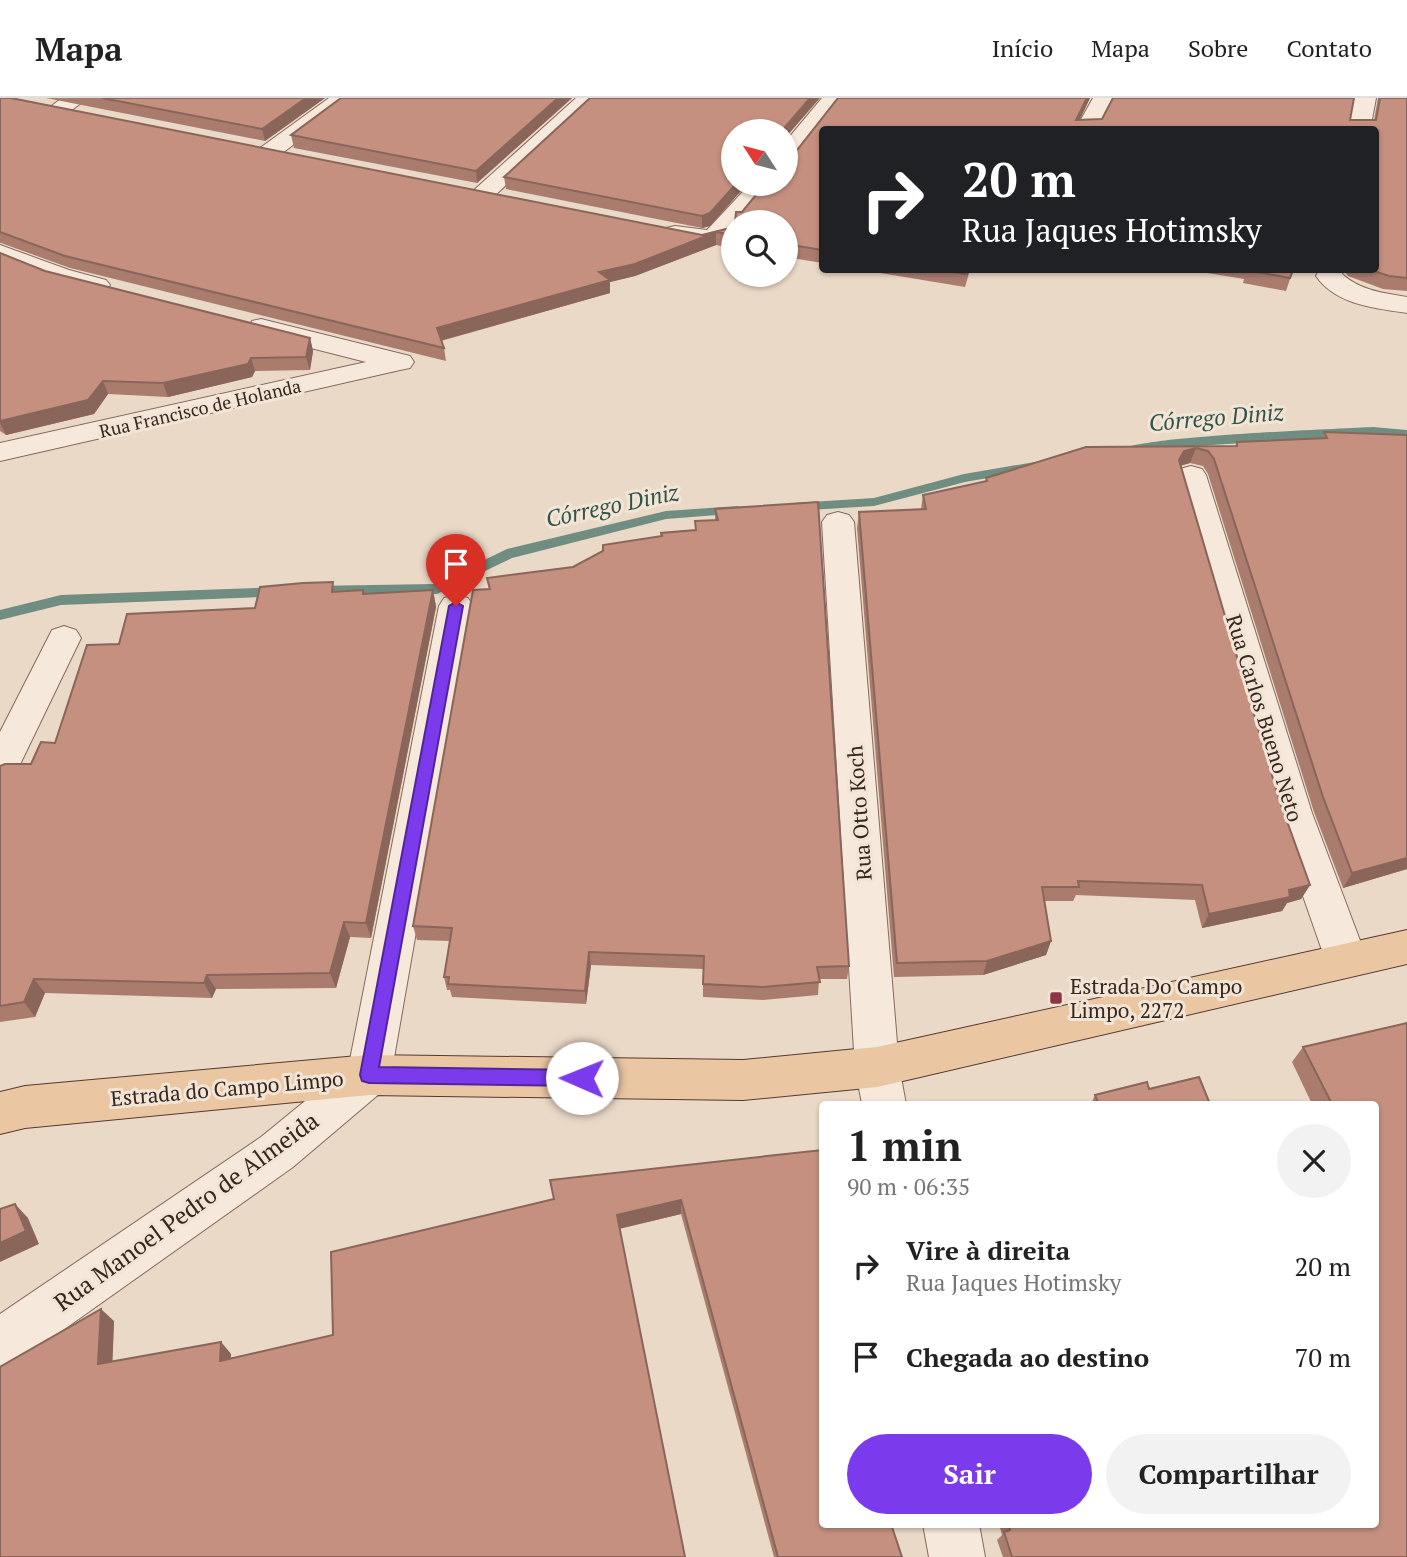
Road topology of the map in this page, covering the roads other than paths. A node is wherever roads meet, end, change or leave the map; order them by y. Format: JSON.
{"nodes":[{"id":1,"x":343,"y":98,"type":"edge"},
{"id":2,"x":588,"y":98,"type":"edge"},
{"id":3,"x":833,"y":98,"type":"edge"},
{"id":4,"x":1104,"y":98,"type":"edge"},
{"id":5,"x":1365,"y":98,"type":"edge"},
{"id":6,"x":34,"y":105,"type":"edge"},
{"id":7,"x":80,"y":107,"type":"edge"},
{"id":8,"x":1088,"y":126,"type":"edge"},
{"id":9,"x":1360,"y":126,"type":"edge"},
{"id":10,"x":798,"y":140,"type":"edge"},
{"id":11,"x":242,"y":147,"type":"edge"},
{"id":12,"x":268,"y":153,"type":"junction"},
{"id":13,"x":295,"y":158,"type":"edge"},
{"id":14,"x":454,"y":191,"type":"edge"},
{"id":15,"x":481,"y":196,"type":"junction"},
{"id":16,"x":752,"y":196,"type":"edge"},
{"id":17,"x":507,"y":201,"type":"edge"},
{"id":18,"x":651,"y":228,"type":"edge"},
{"id":19,"x":0,"y":252,"type":"edge"},
{"id":20,"x":1330,"y":273,"type":"edge"},
{"id":21,"x":125,"y":292,"type":"edge"},
{"id":22,"x":1407,"y":305,"type":"edge"},
{"id":23,"x":243,"y":322,"type":"edge"},
{"id":24,"x":0,"y":452,"type":"edge"},
{"id":25,"x":1191,"y":475,"type":"edge"},
{"id":26,"x":838,"y":522,"type":"dead end"},
{"id":27,"x":456,"y":606,"type":"dead end"},
{"id":28,"x":64,"y":638,"type":"dead end"},
{"id":29,"x":0,"y":768,"type":"edge"},
{"id":30,"x":1407,"y":947,"type":"edge"},
{"id":31,"x":1346,"y":959,"type":"junction"},
{"id":32,"x":369,"y":1075,"type":"junction"},
{"id":33,"x":881,"y":1086,"type":"edge"},
{"id":34,"x":0,"y":1113,"type":"edge"},
{"id":35,"x":0,"y":1344,"type":"edge"},
{"id":36,"x":952,"y":1528,"type":"edge"},
{"id":37,"x":957,"y":1557,"type":"edge"}],
"edges":[{"from":1,"to":12,"type":"street"},
{"from":2,"to":15,"type":"street"},
{"from":3,"to":10,"type":"street"},
{"from":4,"to":8,"type":"street"},
{"from":5,"to":9,"type":"street"},
{"from":6,"to":7,"type":"street"},
{"from":11,"to":12,"type":"street"},
{"from":12,"to":13,"type":"street"},
{"from":14,"to":15,"type":"street"},
{"from":15,"to":17,"type":"street"},
{"from":16,"to":18,"type":"street"},
{"from":19,"to":21,"type":"street"},
{"from":20,"to":22,"type":"street"},
{"from":23,"to":24,"type":"street","name":"Rua Francisco de Holanda"},
{"from":25,"to":31,"type":"street","name":"Rua Carlos Bueno Neto"},
{"from":26,"to":33,"type":"street","name":"Rua Otto Koch"},
{"from":27,"to":32,"type":"street"},
{"from":28,"to":29,"type":"street"},
{"from":30,"to":31,"type":"main road","name":"Estrada do Campo Limpo"},
{"from":31,"to":33,"type":"main road","name":"Estrada do Campo Limpo"},
{"from":32,"to":33,"type":"main road","name":"Estrada do Campo Limpo"},
{"from":32,"to":34,"type":"main road","name":"Estrada do Campo Limpo"},
{"from":32,"to":35,"type":"street","name":"Rua Manoel Pedro de Almeida"},
{"from":36,"to":37,"type":"street"}]}
